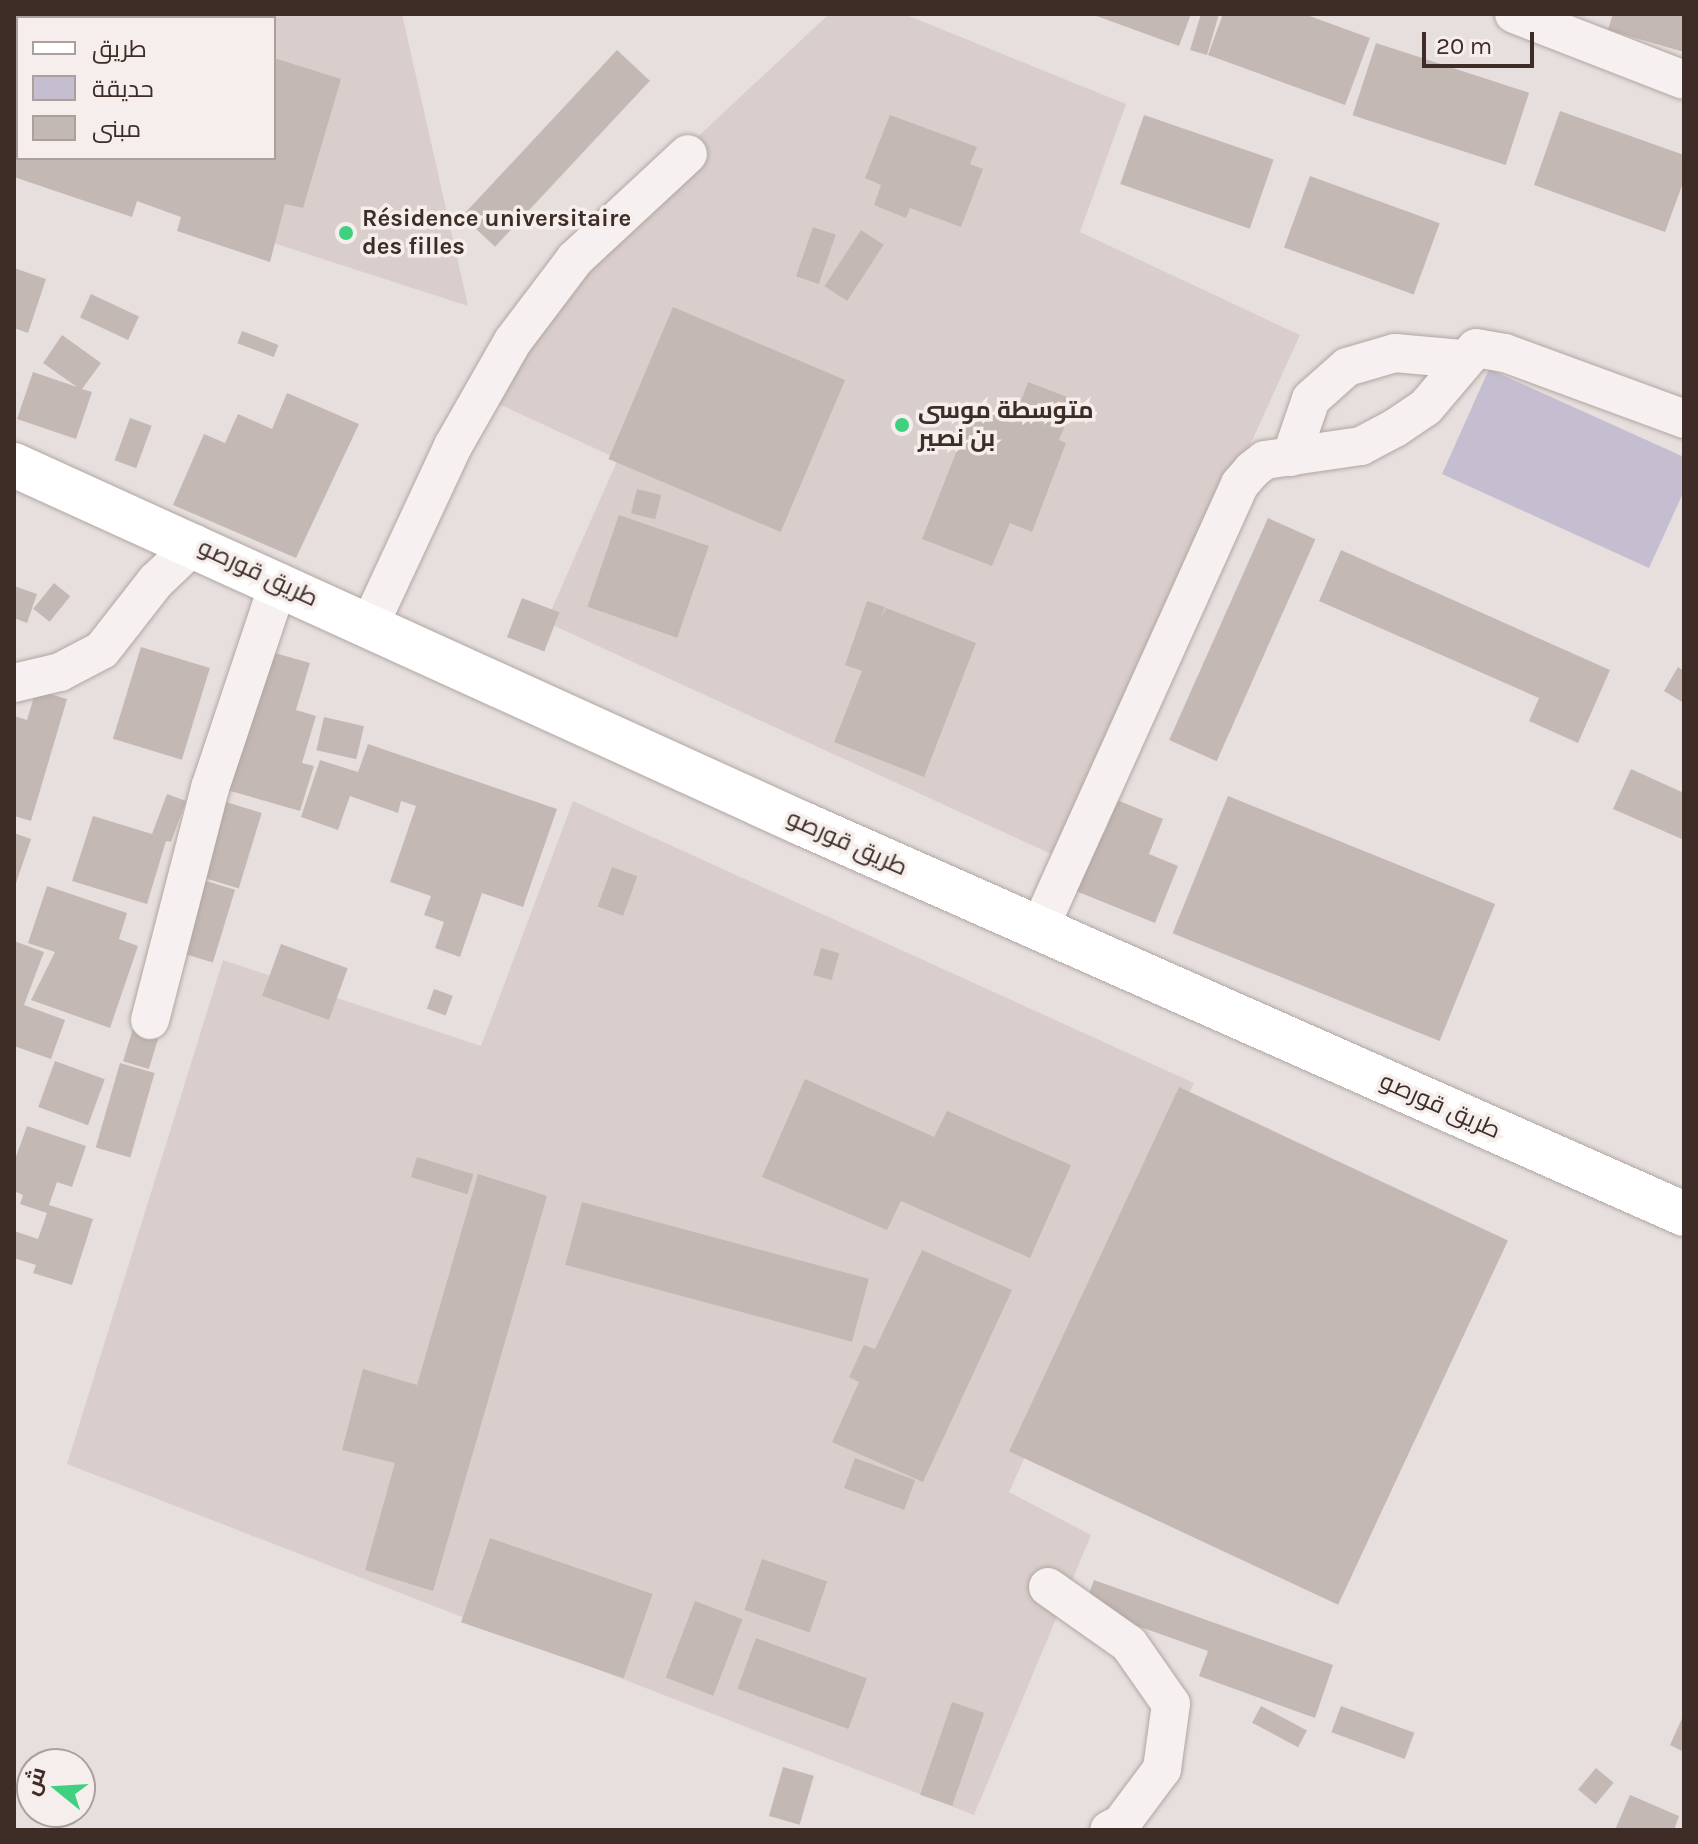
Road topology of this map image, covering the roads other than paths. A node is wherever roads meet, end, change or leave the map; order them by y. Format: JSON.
{"nodes":[{"id":1,"x":1514,"y":14,"type":"edge"},
{"id":2,"x":1684,"y":80,"type":"edge"},
{"id":3,"x":688,"y":154,"type":"dead end"},
{"id":4,"x":1462,"y":359,"type":"junction"},
{"id":5,"x":1684,"y":419,"type":"edge"},
{"id":6,"x":1291,"y":457,"type":"junction"},
{"id":7,"x":14,"y":465,"type":"edge"},
{"id":8,"x":195,"y":544,"type":"junction"},
{"id":9,"x":279,"y":582,"type":"junction"},
{"id":10,"x":370,"y":624,"type":"junction"},
{"id":11,"x":14,"y":683,"type":"edge"},
{"id":12,"x":1039,"y":929,"type":"junction"},
{"id":13,"x":150,"y":1020,"type":"dead end"},
{"id":14,"x":1684,"y":1214,"type":"edge"},
{"id":15,"x":1048,"y":1587,"type":"dead end"},
{"id":16,"x":1109,"y":1830,"type":"edge"}],
"edges":[{"from":1,"to":2,"type":"street"},
{"from":3,"to":10,"type":"street"},
{"from":4,"to":5,"type":"street"},
{"from":4,"to":6,"type":"street"},
{"from":4,"to":6,"type":"street"},
{"from":6,"to":12,"type":"street"},
{"from":7,"to":8,"type":"main road","name":"طريق قورصو"},
{"from":8,"to":9,"type":"main road","name":"طريق قورصو"},
{"from":8,"to":11,"type":"street"},
{"from":9,"to":10,"type":"main road","name":"طريق قورصو"},
{"from":9,"to":13,"type":"street"},
{"from":10,"to":12,"type":"main road","name":"طريق قورصو"},
{"from":12,"to":14,"type":"main road","name":"طريق قورصو"},
{"from":15,"to":16,"type":"street"}]}
